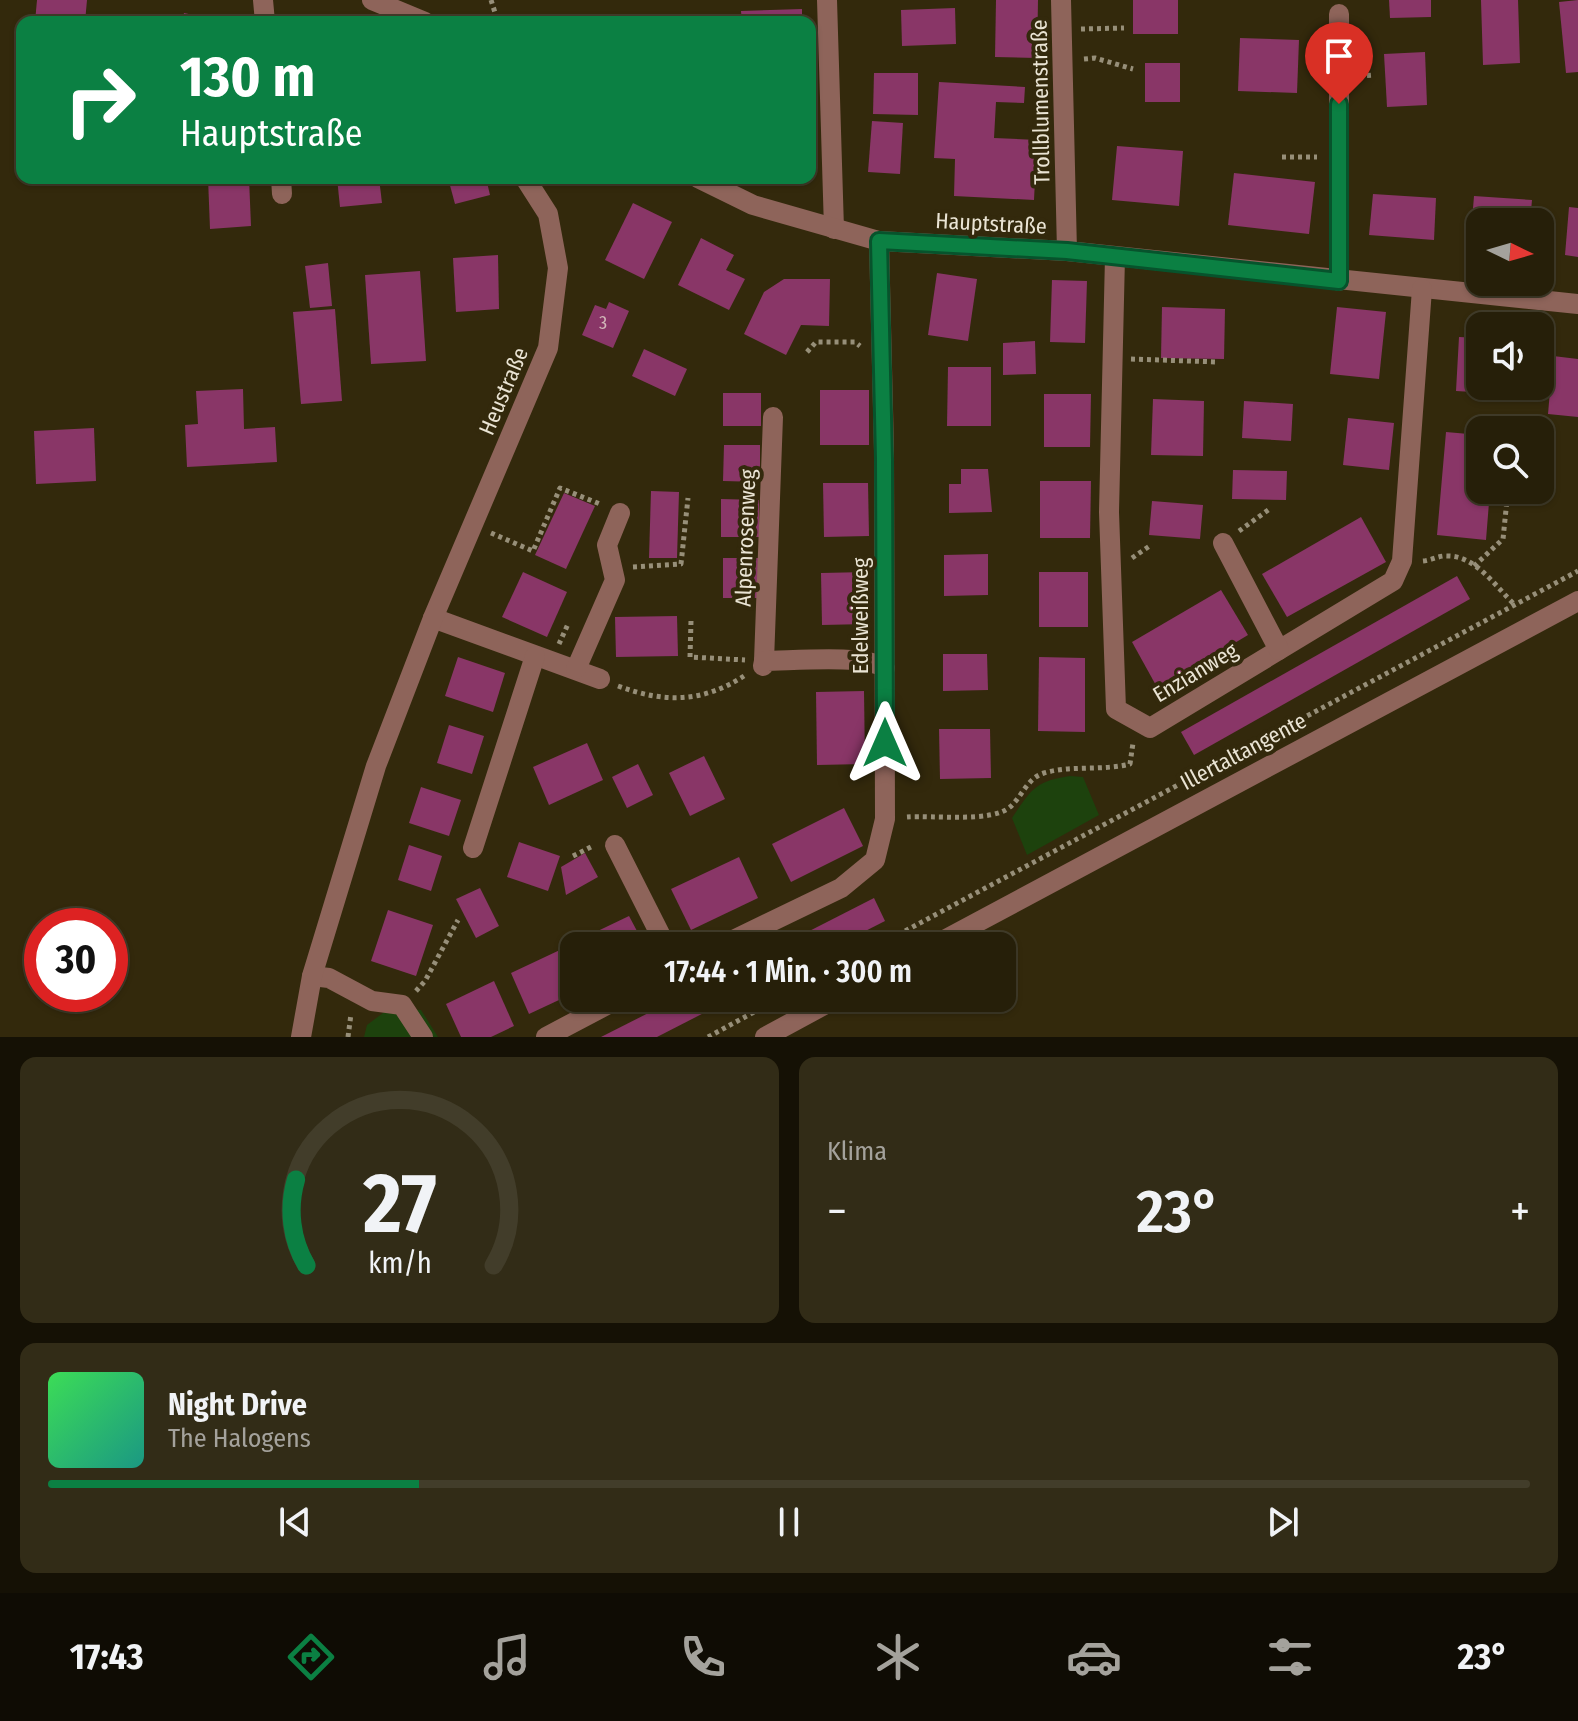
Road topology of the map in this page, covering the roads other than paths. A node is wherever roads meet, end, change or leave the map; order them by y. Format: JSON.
{"nodes":[{"id":1,"x":372,"y":0,"type":"edge"},
{"id":2,"x":827,"y":0,"type":"edge"},
{"id":3,"x":1061,"y":0,"type":"edge"},
{"id":4,"x":1339,"y":14,"type":"dead end"},
{"id":5,"x":411,"y":16,"type":"edge"},
{"id":6,"x":529,"y":184,"type":"edge"},
{"id":7,"x":710,"y":184,"type":"edge"},
{"id":8,"x":834,"y":229,"type":"junction"},
{"id":9,"x":879,"y":241,"type":"junction"},
{"id":10,"x":1067,"y":251,"type":"junction"},
{"id":11,"x":1115,"y":257,"type":"junction"},
{"id":12,"x":1339,"y":281,"type":"junction"},
{"id":13,"x":1422,"y":289,"type":"junction"},
{"id":14,"x":1578,"y":304,"type":"edge"},
{"id":15,"x":773,"y":417,"type":"dead end"},
{"id":16,"x":620,"y":513,"type":"road end"},
{"id":17,"x":1223,"y":543,"type":"road end"},
{"id":18,"x":1578,"y":601,"type":"edge"},
{"id":19,"x":433,"y":618,"type":"junction"},
{"id":20,"x":1279,"y":650,"type":"junction"},
{"id":21,"x":542,"y":658,"type":"junction"},
{"id":22,"x":885,"y":668,"type":"junction"},
{"id":23,"x":576,"y":669,"type":"junction"},
{"id":24,"x":600,"y":679,"type":"road end"},
{"id":25,"x":615,"y":845,"type":"dead end"},
{"id":26,"x":473,"y":848,"type":"dead end"},
{"id":27,"x":659,"y":932,"type":"edge"},
{"id":28,"x":750,"y":932,"type":"edge"},
{"id":29,"x":959,"y":932,"type":"edge"},
{"id":30,"x":312,"y":976,"type":"junction"},
{"id":31,"x":593,"y":1012,"type":"edge"},
{"id":32,"x":811,"y":1012,"type":"edge"},
{"id":33,"x":301,"y":1037,"type":"edge"},
{"id":34,"x":423,"y":1037,"type":"edge"},
{"id":35,"x":546,"y":1037,"type":"edge"},
{"id":36,"x":765,"y":1037,"type":"edge"}],
"edges":[{"from":1,"to":5,"type":"street"},
{"from":2,"to":8,"type":"street"},
{"from":3,"to":10,"type":"street","name":"Trollblumenstraße"},
{"from":4,"to":12,"type":"street"},
{"from":6,"to":19,"type":"street","name":"Heustraße"},
{"from":7,"to":8,"type":"street","name":"Hauptstraße"},
{"from":8,"to":9,"type":"street","name":"Hauptstraße"},
{"from":9,"to":10,"type":"street","name":"Hauptstraße"},
{"from":9,"to":22,"type":"street","name":"Edelweißweg"},
{"from":10,"to":11,"type":"street","name":"Hauptstraße"},
{"from":11,"to":12,"type":"street","name":"Hauptstraße"},
{"from":11,"to":20,"type":"street","name":"Enzianweg"},
{"from":12,"to":13,"type":"street","name":"Hauptstraße"},
{"from":13,"to":14,"type":"street","name":"Hauptstraße"},
{"from":13,"to":20,"type":"street","name":"Enzianweg"},
{"from":15,"to":22,"type":"street","name":"Alpenrosenweg"},
{"from":16,"to":23,"type":"street"},
{"from":17,"to":20,"type":"street"},
{"from":18,"to":29,"type":"street","name":"Illertaltangente"},
{"from":19,"to":21,"type":"street"},
{"from":19,"to":30,"type":"street","name":"Heustraße"},
{"from":21,"to":23,"type":"street"},
{"from":21,"to":26,"type":"street"},
{"from":22,"to":28,"type":"street","name":"Edelweißweg"},
{"from":23,"to":24,"type":"street"},
{"from":25,"to":27,"type":"street"},
{"from":30,"to":33,"type":"street","name":"Heustraße"},
{"from":30,"to":34,"type":"street"},
{"from":31,"to":35,"type":"street"},
{"from":32,"to":36,"type":"street"}]}
